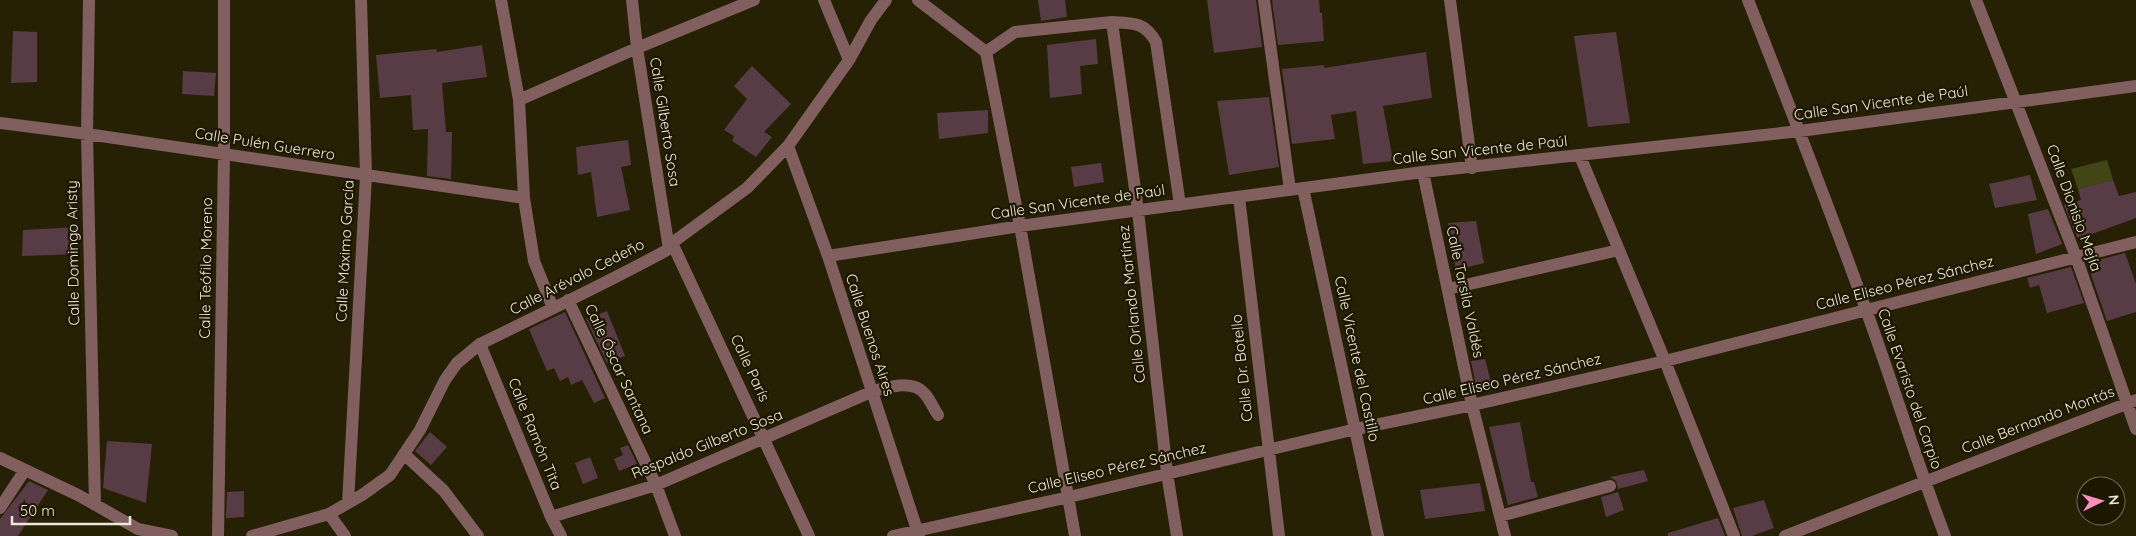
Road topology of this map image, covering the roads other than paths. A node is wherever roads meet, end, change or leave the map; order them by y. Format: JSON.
{"nodes":[{"id":1,"x":89,"y":0,"type":"edge"},
{"id":2,"x":224,"y":0,"type":"edge"},
{"id":3,"x":361,"y":0,"type":"edge"},
{"id":4,"x":501,"y":0,"type":"edge"},
{"id":5,"x":632,"y":0,"type":"edge"},
{"id":6,"x":754,"y":0,"type":"edge"},
{"id":7,"x":824,"y":0,"type":"edge"},
{"id":8,"x":886,"y":0,"type":"edge"},
{"id":9,"x":918,"y":0,"type":"edge"},
{"id":10,"x":1264,"y":0,"type":"edge"},
{"id":11,"x":1450,"y":0,"type":"edge"},
{"id":12,"x":1748,"y":0,"type":"edge"},
{"id":13,"x":1976,"y":0,"type":"edge"},
{"id":14,"x":1112,"y":22,"type":"junction"},
{"id":15,"x":637,"y":48,"type":"junction"},
{"id":16,"x":986,"y":52,"type":"junction"},
{"id":17,"x":849,"y":60,"type":"junction"},
{"id":18,"x":2136,"y":86,"type":"edge"},
{"id":19,"x":519,"y":100,"type":"junction"},
{"id":20,"x":2017,"y":101,"type":"junction"},
{"id":21,"x":0,"y":123,"type":"edge"},
{"id":22,"x":1800,"y":131,"type":"junction"},
{"id":23,"x":87,"y":134,"type":"junction"},
{"id":24,"x":788,"y":146,"type":"junction"},
{"id":25,"x":224,"y":154,"type":"junction"},
{"id":26,"x":1580,"y":156,"type":"junction"},
{"id":27,"x":1472,"y":168,"type":"junction"},
{"id":28,"x":1423,"y":172,"type":"junction"},
{"id":29,"x":366,"y":176,"type":"junction"},
{"id":30,"x":1296,"y":189,"type":"junction"},
{"id":31,"x":1239,"y":197,"type":"junction"},
{"id":32,"x":524,"y":198,"type":"junction"},
{"id":33,"x":1180,"y":205,"type":"junction"},
{"id":34,"x":1138,"y":211,"type":"junction"},
{"id":35,"x":1020,"y":226,"type":"junction"},
{"id":36,"x":2136,"y":242,"type":"edge"},
{"id":37,"x":670,"y":246,"type":"junction"},
{"id":38,"x":1619,"y":250,"type":"junction"},
{"id":39,"x":828,"y":256,"type":"junction"},
{"id":40,"x":2076,"y":256,"type":"junction"},
{"id":41,"x":1448,"y":289,"type":"junction"},
{"id":42,"x":568,"y":300,"type":"junction"},
{"id":43,"x":553,"y":308,"type":"junction"},
{"id":44,"x":1866,"y":309,"type":"junction"},
{"id":45,"x":480,"y":344,"type":"junction"},
{"id":46,"x":1665,"y":360,"type":"junction"},
{"id":47,"x":871,"y":392,"type":"junction"},
{"id":48,"x":2131,"y":402,"type":"edge"},
{"id":49,"x":1472,"y":405,"type":"junction"},
{"id":50,"x":938,"y":415,"type":"dead end"},
{"id":51,"x":1356,"y":429,"type":"junction"},
{"id":52,"x":2136,"y":429,"type":"edge"},
{"id":53,"x":765,"y":439,"type":"junction"},
{"id":54,"x":1268,"y":451,"type":"junction"},
{"id":55,"x":404,"y":454,"type":"junction"},
{"id":56,"x":0,"y":458,"type":"edge"},
{"id":57,"x":25,"y":470,"type":"junction"},
{"id":58,"x":1167,"y":473,"type":"junction"},
{"id":59,"x":1924,"y":481,"type":"junction"},
{"id":60,"x":656,"y":485,"type":"junction"},
{"id":61,"x":1610,"y":486,"type":"dead end"},
{"id":62,"x":1069,"y":497,"type":"junction"},
{"id":63,"x":348,"y":503,"type":"junction"},
{"id":64,"x":95,"y":505,"type":"junction"},
{"id":65,"x":0,"y":508,"type":"edge"},
{"id":66,"x":329,"y":514,"type":"junction"},
{"id":67,"x":1500,"y":516,"type":"junction"},
{"id":68,"x":551,"y":517,"type":"junction"},
{"id":69,"x":918,"y":533,"type":"edge"},
{"id":70,"x":152,"y":534,"type":"edge"},
{"id":71,"x":172,"y":536,"type":"edge"},
{"id":72,"x":218,"y":536,"type":"edge"},
{"id":73,"x":252,"y":536,"type":"edge"},
{"id":74,"x":345,"y":536,"type":"edge"},
{"id":75,"x":478,"y":536,"type":"edge"},
{"id":76,"x":561,"y":536,"type":"edge"},
{"id":77,"x":675,"y":536,"type":"edge"},
{"id":78,"x":809,"y":536,"type":"edge"},
{"id":79,"x":893,"y":536,"type":"edge"},
{"id":80,"x":1074,"y":536,"type":"edge"},
{"id":81,"x":1178,"y":536,"type":"edge"},
{"id":82,"x":1279,"y":536,"type":"edge"},
{"id":83,"x":1378,"y":536,"type":"edge"},
{"id":84,"x":1505,"y":536,"type":"edge"},
{"id":85,"x":1734,"y":536,"type":"edge"},
{"id":86,"x":1785,"y":536,"type":"edge"},
{"id":87,"x":1945,"y":536,"type":"edge"}],
"edges":[{"from":1,"to":23,"type":"street","name":"Calle Domingo Aristy"},
{"from":2,"to":25,"type":"street","name":"Calle Teófilo Moreno"},
{"from":3,"to":29,"type":"street","name":"Calle Máximo García"},
{"from":4,"to":19,"type":"street"},
{"from":5,"to":15,"type":"street","name":"Calle Gilberto Sosa"},
{"from":6,"to":15,"type":"street"},
{"from":7,"to":17,"type":"street"},
{"from":8,"to":17,"type":"street","name":"Calle Arévalo Cedeño"},
{"from":9,"to":16,"type":"street"},
{"from":10,"to":30,"type":"street","name":"Calle Vicente del Castillo"},
{"from":11,"to":27,"type":"street"},
{"from":12,"to":22,"type":"street","name":"Calle Evaristo del Carpio"},
{"from":13,"to":20,"type":"street","name":"Calle Dionisio Mejía"},
{"from":14,"to":16,"type":"street"},
{"from":14,"to":33,"type":"street"},
{"from":14,"to":34,"type":"street","name":"Calle Orlando Martínez"},
{"from":15,"to":19,"type":"street"},
{"from":15,"to":37,"type":"street","name":"Calle Gilberto Sosa"},
{"from":16,"to":35,"type":"street"},
{"from":17,"to":24,"type":"street","name":"Calle Arévalo Cedeño"},
{"from":18,"to":20,"type":"street","name":"Calle San Vicente de Paúl"},
{"from":19,"to":32,"type":"street"},
{"from":20,"to":22,"type":"street","name":"Calle San Vicente de Paúl"},
{"from":20,"to":40,"type":"street","name":"Calle Dionisio Mejía"},
{"from":21,"to":23,"type":"street","name":"Calle Pulén Guerrero"},
{"from":22,"to":26,"type":"street","name":"Calle San Vicente de Paúl"},
{"from":22,"to":44,"type":"street","name":"Calle Evaristo del Carpio"},
{"from":23,"to":25,"type":"street","name":"Calle Pulén Guerrero"},
{"from":23,"to":64,"type":"street","name":"Calle Domingo Aristy"},
{"from":24,"to":37,"type":"street","name":"Calle Arévalo Cedeño"},
{"from":24,"to":39,"type":"street","name":"Calle Buenos Aires"},
{"from":25,"to":29,"type":"street","name":"Calle Pulén Guerrero"},
{"from":25,"to":72,"type":"street","name":"Calle Teófilo Moreno"},
{"from":26,"to":27,"type":"street","name":"Calle San Vicente de Paúl"},
{"from":26,"to":38,"type":"street"},
{"from":27,"to":28,"type":"street","name":"Calle San Vicente de Paúl"},
{"from":28,"to":30,"type":"street","name":"Calle San Vicente de Paúl"},
{"from":28,"to":41,"type":"street","name":"Calle Tarsila Valdés"},
{"from":29,"to":32,"type":"street","name":"Calle Pulén Guerrero"},
{"from":29,"to":63,"type":"street","name":"Calle Máximo García"},
{"from":30,"to":31,"type":"street","name":"Calle San Vicente de Paúl"},
{"from":30,"to":51,"type":"street","name":"Calle Vicente del Castillo"},
{"from":31,"to":33,"type":"street","name":"Calle San Vicente de Paúl"},
{"from":31,"to":54,"type":"street","name":"Calle Dr. Botello"},
{"from":32,"to":43,"type":"street"},
{"from":33,"to":34,"type":"street","name":"Calle San Vicente de Paúl"},
{"from":34,"to":35,"type":"street","name":"Calle San Vicente de Paúl"},
{"from":34,"to":58,"type":"street","name":"Calle Orlando Martínez"},
{"from":35,"to":39,"type":"street","name":"Calle San Vicente de Paúl"},
{"from":35,"to":62,"type":"street"},
{"from":36,"to":40,"type":"street","name":"Calle Eliseo Pérez Sánchez"},
{"from":37,"to":42,"type":"street","name":"Calle Arévalo Cedeño"},
{"from":37,"to":53,"type":"street","name":"Calle París"},
{"from":38,"to":41,"type":"street"},
{"from":38,"to":46,"type":"street"},
{"from":39,"to":47,"type":"street","name":"Calle Buenos Aires"},
{"from":40,"to":44,"type":"street","name":"Calle Eliseo Pérez Sánchez"},
{"from":40,"to":48,"type":"street","name":"Calle Dionisio Mejía"},
{"from":41,"to":49,"type":"street","name":"Calle Tarsila Valdés"},
{"from":42,"to":43,"type":"street","name":"Calle Arévalo Cedeño"},
{"from":42,"to":60,"type":"street","name":"Calle Óscar Santana"},
{"from":43,"to":45,"type":"street","name":"Calle Arévalo Cedeño"},
{"from":44,"to":46,"type":"street","name":"Calle Eliseo Pérez Sánchez"},
{"from":44,"to":59,"type":"street","name":"Calle Evaristo del Carpio"},
{"from":45,"to":55,"type":"street","name":"Calle Arévalo Cedeño"},
{"from":45,"to":68,"type":"street","name":"Calle Ramón Tita"},
{"from":46,"to":49,"type":"street","name":"Calle Eliseo Pérez Sánchez"},
{"from":46,"to":85,"type":"street"},
{"from":47,"to":50,"type":"street","name":"Respaldo Gilberto Sosa"},
{"from":47,"to":53,"type":"street","name":"Respaldo Gilberto Sosa"},
{"from":47,"to":69,"type":"street","name":"Calle Buenos Aires"},
{"from":48,"to":52,"type":"street","name":"Calle Dionisio Mejía"},
{"from":48,"to":59,"type":"street","name":"Calle Bernando Montás"},
{"from":49,"to":51,"type":"street","name":"Calle Eliseo Pérez Sánchez"},
{"from":49,"to":67,"type":"street","name":"Calle Tarsila Valdés"},
{"from":51,"to":54,"type":"street","name":"Calle Eliseo Pérez Sánchez"},
{"from":51,"to":83,"type":"street","name":"Calle Vicente del Castillo"},
{"from":53,"to":60,"type":"street","name":"Respaldo Gilberto Sosa"},
{"from":53,"to":78,"type":"street","name":"Calle París"},
{"from":54,"to":58,"type":"street","name":"Calle Eliseo Pérez Sánchez"},
{"from":54,"to":82,"type":"street","name":"Calle Dr. Botello"},
{"from":55,"to":63,"type":"street","name":"Calle Arévalo Cedeño"},
{"from":55,"to":75,"type":"street"},
{"from":56,"to":57,"type":"street"},
{"from":57,"to":64,"type":"street"},
{"from":57,"to":65,"type":"street"},
{"from":58,"to":62,"type":"street","name":"Calle Eliseo Pérez Sánchez"},
{"from":58,"to":81,"type":"street","name":"Calle Orlando Martínez"},
{"from":59,"to":86,"type":"street","name":"Calle Bernando Montás"},
{"from":59,"to":87,"type":"street","name":"Calle Evaristo del Carpio"},
{"from":60,"to":68,"type":"street","name":"Respaldo Gilberto Sosa"},
{"from":60,"to":77,"type":"street","name":"Calle Óscar Santana"},
{"from":61,"to":67,"type":"street"},
{"from":62,"to":69,"type":"street","name":"Calle Eliseo Pérez Sánchez"},
{"from":62,"to":80,"type":"street"},
{"from":63,"to":66,"type":"street","name":"Calle Arévalo Cedeño"},
{"from":64,"to":70,"type":"street"},
{"from":66,"to":73,"type":"street","name":"Calle Arévalo Cedeño"},
{"from":66,"to":74,"type":"street"},
{"from":67,"to":84,"type":"street","name":"Calle Tarsila Valdés"},
{"from":68,"to":76,"type":"street","name":"Calle Ramón Tita"},
{"from":69,"to":79,"type":"street","name":"Calle Eliseo Pérez Sánchez"},
{"from":70,"to":71,"type":"street"}]}
